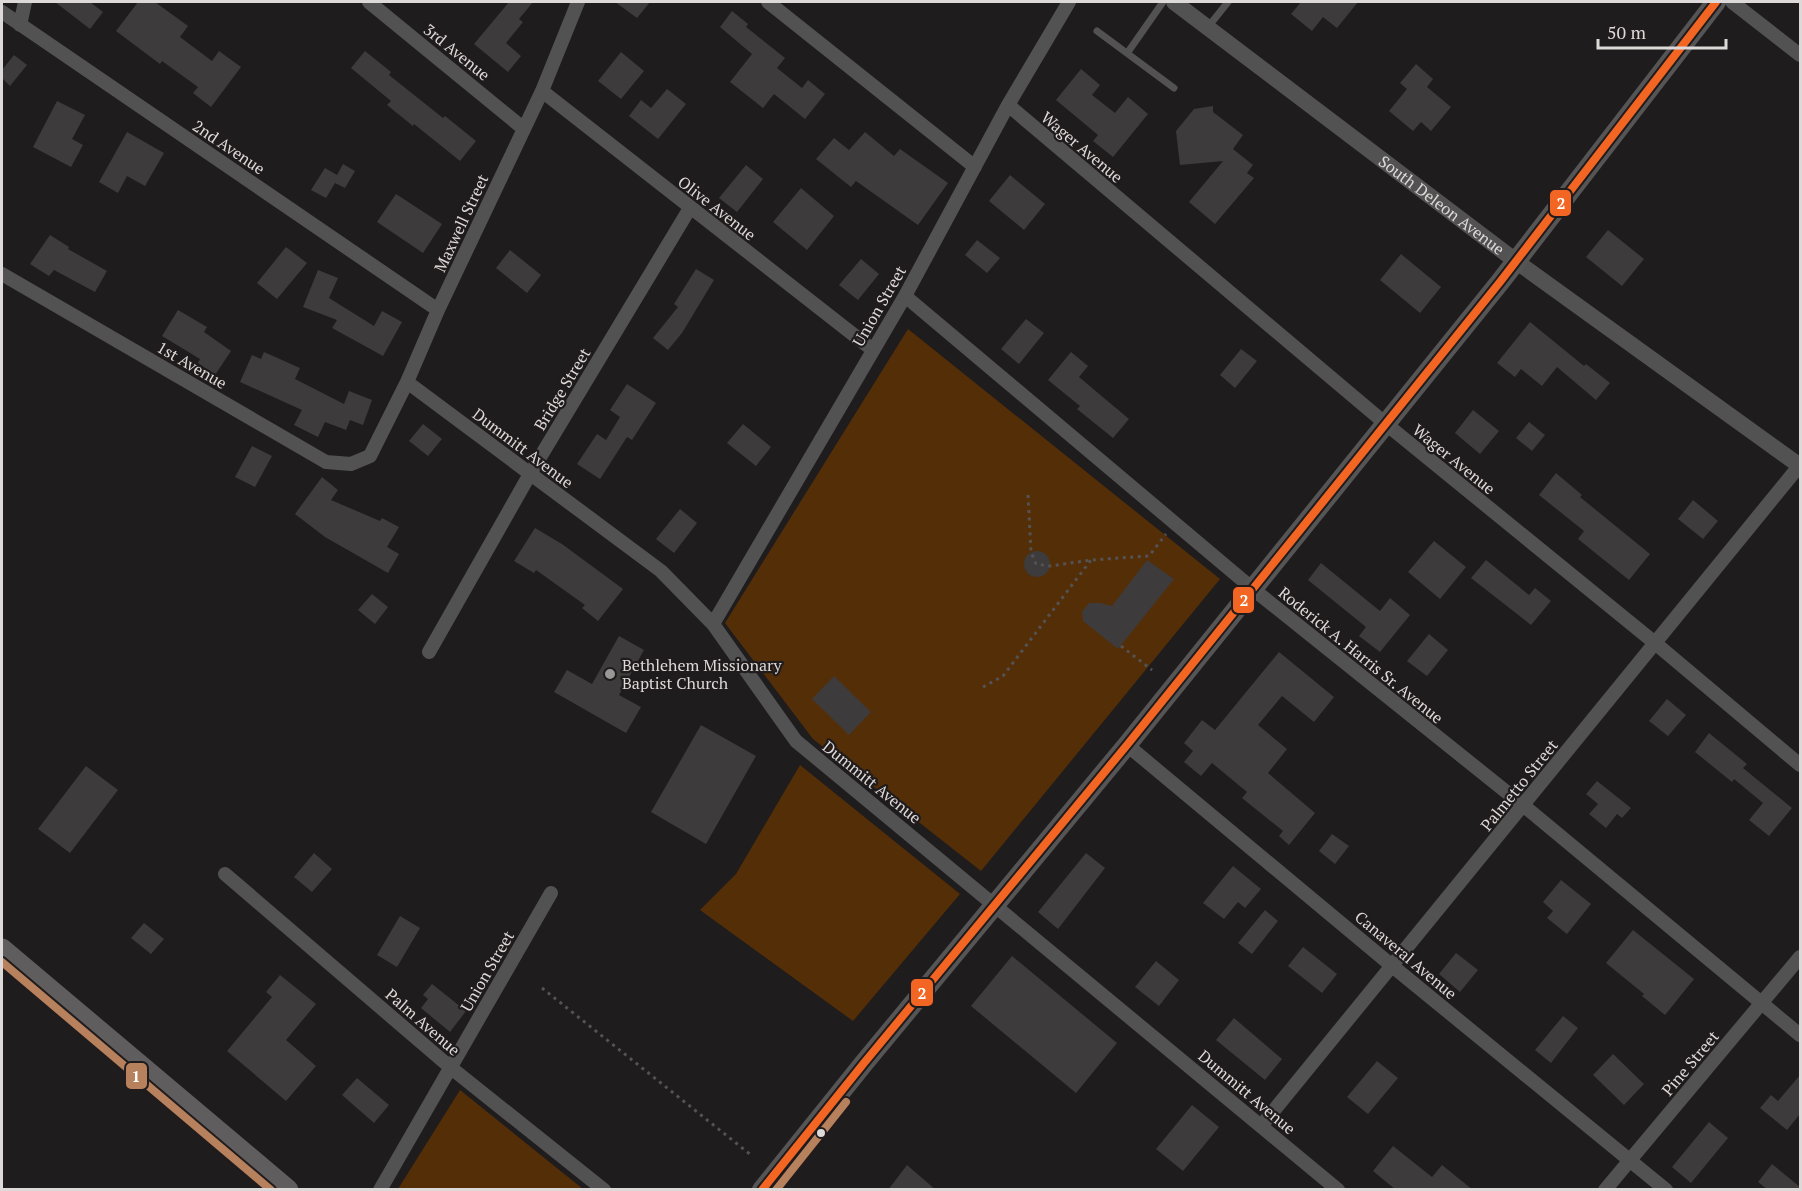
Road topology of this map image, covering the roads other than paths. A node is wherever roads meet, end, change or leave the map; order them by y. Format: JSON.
{"nodes":[{"id":1,"x":25,"y":2,"type":"edge"},
{"id":2,"x":369,"y":2,"type":"edge"},
{"id":3,"x":578,"y":2,"type":"edge"},
{"id":4,"x":768,"y":2,"type":"edge"},
{"id":5,"x":1069,"y":2,"type":"edge"},
{"id":6,"x":1163,"y":2,"type":"edge"},
{"id":7,"x":1174,"y":2,"type":"edge"},
{"id":8,"x":1228,"y":2,"type":"edge"},
{"id":9,"x":1716,"y":2,"type":"edge"},
{"id":10,"x":1732,"y":2,"type":"edge"},
{"id":11,"x":2,"y":12,"type":"edge"},
{"id":12,"x":20,"y":25,"type":"junction"},
{"id":13,"x":1208,"y":27,"type":"junction"},
{"id":14,"x":1097,"y":31,"type":"dead end"},
{"id":15,"x":1128,"y":52,"type":"junction"},
{"id":16,"x":1800,"y":54,"type":"edge"},
{"id":17,"x":1174,"y":88,"type":"dead end"},
{"id":18,"x":542,"y":91,"type":"junction"},
{"id":19,"x":1008,"y":105,"type":"junction"},
{"id":20,"x":524,"y":129,"type":"junction"},
{"id":21,"x":975,"y":167,"type":"junction"},
{"id":22,"x":690,"y":208,"type":"junction"},
{"id":23,"x":1517,"y":262,"type":"junction"},
{"id":24,"x":2,"y":274,"type":"edge"},
{"id":25,"x":905,"y":296,"type":"junction"},
{"id":26,"x":438,"y":310,"type":"junction"},
{"id":27,"x":873,"y":350,"type":"junction"},
{"id":28,"x":407,"y":382,"type":"junction"},
{"id":29,"x":1386,"y":424,"type":"junction"},
{"id":30,"x":370,"y":456,"type":"joint"},
{"id":31,"x":1800,"y":466,"type":"edge"},
{"id":32,"x":530,"y":474,"type":"junction"},
{"id":33,"x":1253,"y":589,"type":"junction"},
{"id":34,"x":713,"y":624,"type":"junction"},
{"id":35,"x":1655,"y":643,"type":"junction"},
{"id":36,"x":429,"y":652,"type":"dead end"},
{"id":37,"x":1127,"y":745,"type":"junction"},
{"id":38,"x":1800,"y":765,"type":"edge"},
{"id":39,"x":1524,"y":806,"type":"junction"},
{"id":40,"x":225,"y":874,"type":"dead end"},
{"id":41,"x":551,"y":893,"type":"dead end"},
{"id":42,"x":995,"y":904,"type":"junction"},
{"id":43,"x":2,"y":949,"type":"edge"},
{"id":44,"x":1800,"y":957,"type":"edge"},
{"id":45,"x":1391,"y":965,"type":"junction"},
{"id":46,"x":1762,"y":1003,"type":"junction"},
{"id":47,"x":1800,"y":1035,"type":"edge"},
{"id":48,"x":450,"y":1068,"type":"junction"},
{"id":49,"x":1262,"y":1125,"type":"junction"},
{"id":50,"x":1629,"y":1160,"type":"junction"},
{"id":51,"x":288,"y":1190,"type":"edge"},
{"id":52,"x":380,"y":1190,"type":"edge"},
{"id":53,"x":604,"y":1190,"type":"edge"},
{"id":54,"x":762,"y":1190,"type":"edge"},
{"id":55,"x":1338,"y":1190,"type":"edge"},
{"id":56,"x":1605,"y":1190,"type":"edge"},
{"id":57,"x":1666,"y":1190,"type":"edge"}],
"edges":[{"from":1,"to":12,"type":"street"},
{"from":2,"to":20,"type":"street","name":"3rd Avenue"},
{"from":3,"to":18,"type":"street","name":"Maxwell Street"},
{"from":4,"to":21,"type":"street"},
{"from":5,"to":19,"type":"street","name":"Union Street"},
{"from":6,"to":15,"type":"lane"},
{"from":7,"to":13,"type":"street","name":"South Deleon Avenue"},
{"from":8,"to":13,"type":"lane"},
{"from":9,"to":23,"type":"main road"},
{"from":10,"to":16,"type":"street"},
{"from":11,"to":12,"type":"street","name":"2nd Avenue"},
{"from":12,"to":26,"type":"street","name":"2nd Avenue"},
{"from":13,"to":23,"type":"street","name":"South Deleon Avenue"},
{"from":14,"to":15,"type":"lane"},
{"from":15,"to":17,"type":"lane"},
{"from":18,"to":20,"type":"street","name":"Maxwell Street"},
{"from":18,"to":22,"type":"street","name":"Olive Avenue"},
{"from":19,"to":21,"type":"street","name":"Union Street"},
{"from":19,"to":29,"type":"street","name":"Wager Avenue"},
{"from":20,"to":26,"type":"street","name":"Maxwell Street"},
{"from":21,"to":25,"type":"street","name":"Union Street"},
{"from":22,"to":27,"type":"street","name":"Olive Avenue"},
{"from":22,"to":32,"type":"street","name":"Bridge Street"},
{"from":23,"to":29,"type":"main road"},
{"from":23,"to":31,"type":"street","name":"South Deleon Avenue"},
{"from":24,"to":30,"type":"street","name":"1st Avenue"},
{"from":25,"to":27,"type":"street","name":"Union Street"},
{"from":25,"to":33,"type":"street","name":"Roderick A. Harris Sr. Avenue"},
{"from":26,"to":28,"type":"street","name":"Maxwell Street"},
{"from":27,"to":34,"type":"street","name":"Union Street"},
{"from":28,"to":30,"type":"street","name":"Maxwell Street"},
{"from":28,"to":32,"type":"street","name":"Dummitt Avenue"},
{"from":29,"to":33,"type":"main road"},
{"from":29,"to":35,"type":"street","name":"Wager Avenue"},
{"from":31,"to":35,"type":"street","name":"Palmetto Street"},
{"from":32,"to":34,"type":"street","name":"Dummitt Avenue"},
{"from":32,"to":36,"type":"street","name":"Bridge Street"},
{"from":33,"to":37,"type":"main road"},
{"from":33,"to":39,"type":"street","name":"Roderick A. Harris Sr. Avenue"},
{"from":34,"to":42,"type":"street","name":"Dummitt Avenue"},
{"from":35,"to":38,"type":"street","name":"Wager Avenue"},
{"from":35,"to":39,"type":"street","name":"Palmetto Street"},
{"from":37,"to":42,"type":"main road"},
{"from":37,"to":45,"type":"street","name":"Canaveral Avenue"},
{"from":39,"to":45,"type":"street","name":"Palmetto Street"},
{"from":39,"to":46,"type":"street","name":"Roderick A. Harris Sr. Avenue"},
{"from":40,"to":48,"type":"street","name":"Palm Avenue"},
{"from":41,"to":48,"type":"street","name":"Union Street"},
{"from":42,"to":49,"type":"street","name":"Dummitt Avenue"},
{"from":42,"to":54,"type":"main road"},
{"from":43,"to":51,"type":"main road"},
{"from":44,"to":46,"type":"street","name":"Pine Street"},
{"from":45,"to":49,"type":"street","name":"Palmetto Street"},
{"from":45,"to":50,"type":"street","name":"Canaveral Avenue"},
{"from":46,"to":47,"type":"street","name":"Roderick A. Harris Sr. Avenue"},
{"from":46,"to":50,"type":"street","name":"Pine Street"},
{"from":48,"to":52,"type":"street","name":"Union Street"},
{"from":48,"to":53,"type":"street","name":"Palm Avenue"},
{"from":49,"to":55,"type":"street","name":"Dummitt Avenue"},
{"from":50,"to":56,"type":"street","name":"Pine Street"},
{"from":50,"to":57,"type":"street","name":"Canaveral Avenue"}]}
